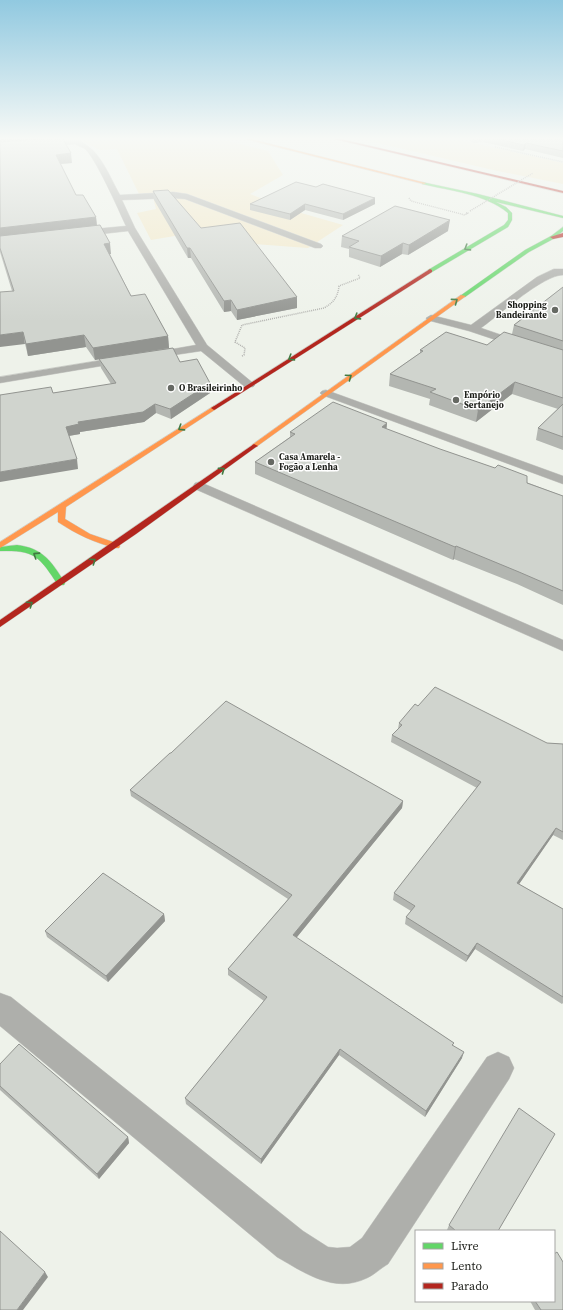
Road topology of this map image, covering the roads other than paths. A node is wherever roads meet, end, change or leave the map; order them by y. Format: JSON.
{"nodes":[{"id":1,"x":118,"y":200,"type":"edge"},
{"id":2,"x":195,"y":200,"type":"edge"},
{"id":3,"x":488,"y":200,"type":"edge"},
{"id":4,"x":498,"y":200,"type":"edge"},
{"id":5,"x":563,"y":217,"type":"edge"},
{"id":6,"x":131,"y":228,"type":"junction"},
{"id":7,"x":563,"y":229,"type":"edge"},
{"id":8,"x":77,"y":234,"type":"edge"},
{"id":9,"x":563,"y":235,"type":"edge"},
{"id":10,"x":553,"y":237,"type":"junction"},
{"id":11,"x":482,"y":239,"type":"junction"},
{"id":12,"x":499,"y":240,"type":"dead end"},
{"id":13,"x":518,"y":245,"type":"dead end"},
{"id":14,"x":318,"y":246,"type":"dead end"},
{"id":15,"x":527,"y":250,"type":"junction"},
{"id":16,"x":563,"y":272,"type":"edge"},
{"id":17,"x":431,"y":318,"type":"junction"},
{"id":18,"x":473,"y":329,"type":"junction"},
{"id":19,"x":203,"y":346,"type":"junction"},
{"id":20,"x":525,"y":346,"type":"edge"},
{"id":21,"x":0,"y":380,"type":"edge"},
{"id":22,"x":248,"y":384,"type":"junction"},
{"id":23,"x":326,"y":393,"type":"junction"},
{"id":24,"x":563,"y":480,"type":"edge"},
{"id":25,"x":200,"y":486,"type":"junction"},
{"id":26,"x":62,"y":506,"type":"junction"},
{"id":27,"x":0,"y":546,"type":"edge"},
{"id":28,"x":116,"y":546,"type":"junction"},
{"id":29,"x":0,"y":549,"type":"edge"},
{"id":30,"x":61,"y":583,"type":"junction"},
{"id":31,"x":0,"y":624,"type":"edge"},
{"id":32,"x":563,"y":646,"type":"edge"},
{"id":33,"x":0,"y":1007,"type":"edge"},
{"id":34,"x":498,"y":1068,"type":"dead end"}],
"edges":[{"from":1,"to":6,"type":"lane"},
{"from":2,"to":14,"type":"lane"},
{"from":3,"to":11,"type":"main road"},
{"from":4,"to":5,"type":"main road"},
{"from":6,"to":8,"type":"lane"},
{"from":6,"to":19,"type":"lane"},
{"from":7,"to":10,"type":"main road"},
{"from":9,"to":10,"type":"main road"},
{"from":10,"to":15,"type":"main road"},
{"from":11,"to":12,"type":"main road"},
{"from":11,"to":22,"type":"main road","one_way":true},
{"from":13,"to":15,"type":"main road"},
{"from":17,"to":15,"type":"main road","one_way":true},
{"from":16,"to":18,"type":"lane"},
{"from":17,"to":18,"type":"lane"},
{"from":23,"to":17,"type":"main road","one_way":true},
{"from":18,"to":20,"type":"lane"},
{"from":19,"to":21,"type":"lane"},
{"from":19,"to":22,"type":"lane"},
{"from":22,"to":26,"type":"main road","one_way":true},
{"from":23,"to":24,"type":"lane"},
{"from":25,"to":23,"type":"main road","one_way":true},
{"from":25,"to":28,"type":"main road"},
{"from":25,"to":32,"type":"lane"},
{"from":26,"to":27,"type":"main road"},
{"from":26,"to":28,"type":"main road"},
{"from":30,"to":28,"type":"main road","one_way":true},
{"from":30,"to":29,"type":"main road","one_way":true},
{"from":31,"to":30,"type":"main road","one_way":true},
{"from":33,"to":34,"type":"street"}]}
